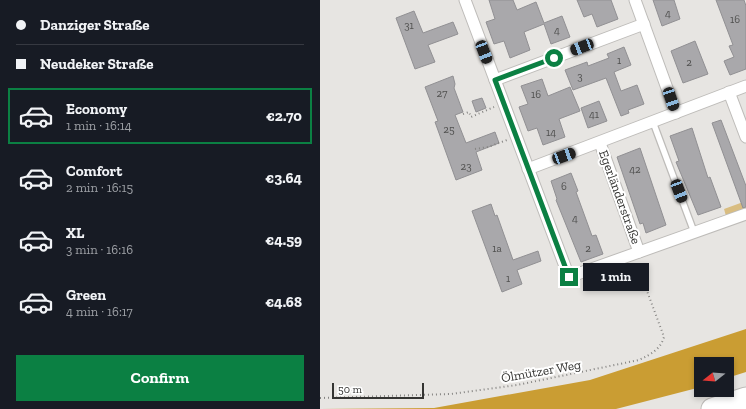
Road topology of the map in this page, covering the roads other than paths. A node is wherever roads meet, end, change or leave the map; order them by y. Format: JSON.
{"nodes":[{"id":1,"x":464,"y":0,"type":"edge"},
{"id":2,"x":635,"y":0,"type":"edge"},
{"id":3,"x":644,"y":24,"type":"junction"},
{"id":4,"x":495,"y":80,"type":"junction"},
{"id":5,"x":746,"y":86,"type":"edge"},
{"id":6,"x":729,"y":92,"type":"junction"},
{"id":7,"x":676,"y":113,"type":"junction"},
{"id":8,"x":653,"y":122,"type":"junction"},
{"id":9,"x":746,"y":137,"type":"edge"},
{"id":10,"x":600,"y":143,"type":"junction"},
{"id":11,"x":528,"y":169,"type":"junction"},
{"id":12,"x":746,"y":214,"type":"edge"},
{"id":13,"x":694,"y":232,"type":"junction"},
{"id":14,"x":636,"y":253,"type":"junction"},
{"id":15,"x":746,"y":398,"type":"edge"},
{"id":16,"x":712,"y":409,"type":"edge"}],
"edges":[{"from":1,"to":4,"type":"street"},
{"from":2,"to":3,"type":"street"},
{"from":3,"to":4,"type":"street"},
{"from":3,"to":7,"type":"street"},
{"from":4,"to":11,"type":"street"},
{"from":5,"to":6,"type":"street","name":"Egerländerstraße"},
{"from":6,"to":7,"type":"street","name":"Egerländerstraße"},
{"from":6,"to":9,"type":"street"},
{"from":7,"to":8,"type":"street","name":"Egerländerstraße"},
{"from":8,"to":10,"type":"street","name":"Egerländerstraße"},
{"from":8,"to":13,"type":"lane"},
{"from":10,"to":11,"type":"street","name":"Egerländerstraße"},
{"from":10,"to":14,"type":"street","name":"Egerländerstraße"},
{"from":11,"to":14,"type":"street"},
{"from":12,"to":13,"type":"street"},
{"from":13,"to":14,"type":"street"},
{"from":15,"to":16,"type":"highway"}]}
